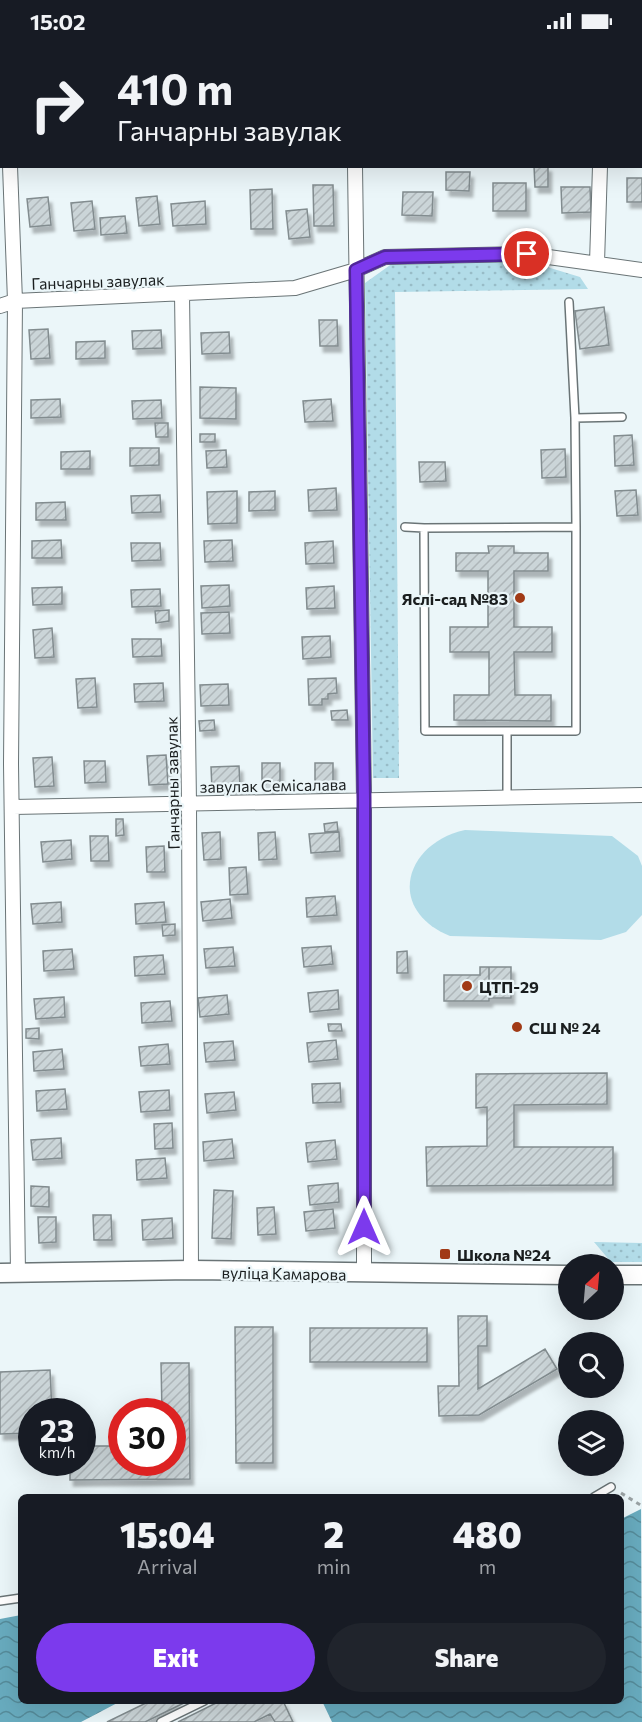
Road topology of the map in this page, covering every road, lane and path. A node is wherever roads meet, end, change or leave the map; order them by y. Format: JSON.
{"nodes":[{"id":1,"x":10,"y":168,"type":"edge"},
{"id":2,"x":355,"y":168,"type":"edge"},
{"id":3,"x":600,"y":168,"type":"edge"},
{"id":4,"x":597,"y":262,"type":"junction"},
{"id":5,"x":356,"y":270,"type":"junction"},
{"id":6,"x":642,"y":270,"type":"edge"},
{"id":7,"x":182,"y":294,"type":"junction"},
{"id":8,"x":15,"y":301,"type":"junction"},
{"id":9,"x":569,"y":302,"type":"dead end"},
{"id":10,"x":0,"y":306,"type":"edge"},
{"id":11,"x":622,"y":417,"type":"dead end"},
{"id":12,"x":575,"y":418,"type":"junction"},
{"id":13,"x":576,"y":527,"type":"junction"},
{"id":14,"x":405,"y":528,"type":"dead end"},
{"id":15,"x":424,"y":528,"type":"junction"},
{"id":16,"x":507,"y":731,"type":"junction"},
{"id":17,"x":6,"y":763,"type":"edge"},
{"id":18,"x":642,"y":795,"type":"edge"},
{"id":19,"x":507,"y":797,"type":"junction"},
{"id":20,"x":364,"y":799,"type":"junction"},
{"id":21,"x":189,"y":803,"type":"junction"},
{"id":22,"x":13,"y":807,"type":"junction"},
{"id":23,"x":191,"y":1270,"type":"junction"},
{"id":24,"x":9,"y":1273,"type":"edge"},
{"id":25,"x":364,"y":1274,"type":"junction"},
{"id":26,"x":558,"y":1275,"type":"edge"},
{"id":27,"x":624,"y":1275,"type":"edge"},
{"id":28,"x":642,"y":1275,"type":"edge"},
{"id":29,"x":611,"y":1487,"type":"joint"},
{"id":30,"x":599,"y":1494,"type":"edge"},
{"id":31,"x":622,"y":1494,"type":"edge"},
{"id":32,"x":624,"y":1495,"type":"edge"},
{"id":33,"x":642,"y":1506,"type":"edge"},
{"id":34,"x":18,"y":1598,"type":"edge"},
{"id":35,"x":0,"y":1601,"type":"edge"},
{"id":36,"x":198,"y":1704,"type":"edge"},
{"id":37,"x":161,"y":1722,"type":"edge"}],
"edges":[{"from":1,"to":8,"type":"street"},
{"from":2,"to":5,"type":"street"},
{"from":3,"to":4,"type":"street"},
{"from":4,"to":5,"type":"street","name":"Ганчарны завулак"},
{"from":4,"to":6,"type":"street","name":"Ганчарны завулак"},
{"from":5,"to":7,"type":"street","name":"Ганчарны завулак"},
{"from":5,"to":20,"type":"street"},
{"from":7,"to":8,"type":"street","name":"Ганчарны завулак"},
{"from":7,"to":21,"type":"street","name":"Ганчарны завулак"},
{"from":8,"to":10,"type":"street","name":"Ганчарны завулак"},
{"from":8,"to":17,"type":"street"},
{"from":9,"to":12,"type":"lane"},
{"from":11,"to":12,"type":"lane"},
{"from":12,"to":13,"type":"lane"},
{"from":13,"to":15,"type":"lane"},
{"from":13,"to":16,"type":"lane"},
{"from":14,"to":15,"type":"lane"},
{"from":15,"to":16,"type":"lane"},
{"from":16,"to":19,"type":"lane"},
{"from":17,"to":22,"type":"street"},
{"from":18,"to":19,"type":"street","name":"завулак Семісалава"},
{"from":19,"to":20,"type":"street","name":"завулак Семісалава"},
{"from":20,"to":21,"type":"street","name":"завулак Семісалава"},
{"from":20,"to":25,"type":"street"},
{"from":21,"to":22,"type":"street","name":"завулак Семісалава"},
{"from":21,"to":23,"type":"street","name":"Ганчарны завулак"},
{"from":22,"to":24,"type":"street"},
{"from":23,"to":24,"type":"street","name":"вуліца Камарова"},
{"from":23,"to":25,"type":"street","name":"вуліца Камарова"},
{"from":25,"to":26,"type":"street","name":"вуліца Камарова"},
{"from":27,"to":28,"type":"street"},
{"from":29,"to":30,"type":"lane"},
{"from":29,"to":31,"type":"path"},
{"from":32,"to":33,"type":"path"},
{"from":34,"to":35,"type":"lane"},
{"from":36,"to":37,"type":"lane"}]}
